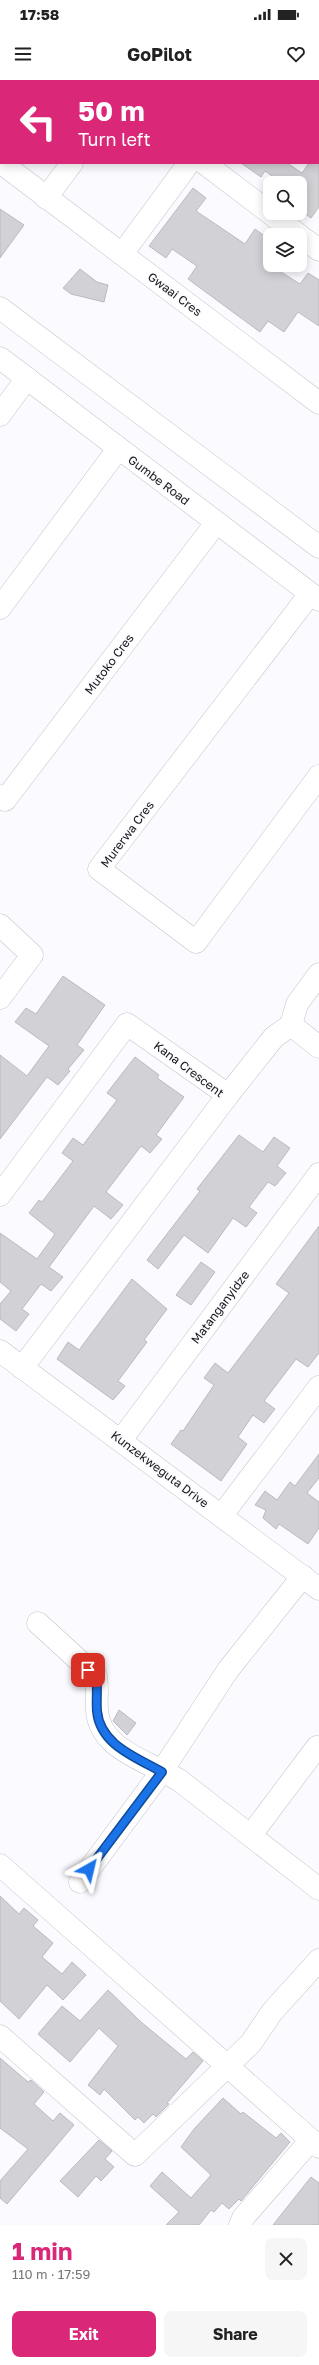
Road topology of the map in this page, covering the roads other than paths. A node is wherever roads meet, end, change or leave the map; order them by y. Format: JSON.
{"nodes":[{"id":1,"x":3,"y":164,"type":"edge"},
{"id":2,"x":71,"y":164,"type":"edge"},
{"id":3,"x":188,"y":164,"type":"edge"},
{"id":4,"x":205,"y":164,"type":"edge"},
{"id":5,"x":46,"y":198,"type":"junction"},
{"id":6,"x":291,"y":228,"type":"edge"},
{"id":7,"x":307,"y":241,"type":"edge"},
{"id":8,"x":319,"y":250,"type":"edge"},
{"id":9,"x":122,"y":254,"type":"junction"},
{"id":10,"x":0,"y":308,"type":"edge"},
{"id":11,"x":0,"y":358,"type":"edge"},
{"id":12,"x":27,"y":378,"type":"junction"},
{"id":13,"x":319,"y":403,"type":"edge"},
{"id":14,"x":0,"y":415,"type":"edge"},
{"id":15,"x":118,"y":450,"type":"junction"},
{"id":16,"x":216,"y":523,"type":"junction"},
{"id":17,"x":319,"y":548,"type":"edge"},
{"id":18,"x":315,"y":597,"type":"edge"},
{"id":19,"x":0,"y":608,"type":"edge"},
{"id":20,"x":319,"y":776,"type":"edge"},
{"id":21,"x":0,"y":796,"type":"edge"},
{"id":22,"x":0,"y":925,"type":"edge"},
{"id":23,"x":319,"y":974,"type":"edge"},
{"id":24,"x":0,"y":998,"type":"edge"},
{"id":25,"x":290,"y":1026,"type":"junction"},
{"id":26,"x":319,"y":1047,"type":"edge"},
{"id":27,"x":228,"y":1095,"type":"junction"},
{"id":28,"x":319,"y":1174,"type":"edge"},
{"id":29,"x":0,"y":1194,"type":"edge"},
{"id":30,"x":0,"y":1351,"type":"edge"},
{"id":31,"x":22,"y":1368,"type":"junction"},
{"id":32,"x":319,"y":1387,"type":"edge"},
{"id":33,"x":121,"y":1440,"type":"junction"},
{"id":34,"x":222,"y":1515,"type":"junction"},
{"id":35,"x":314,"y":1584,"type":"edge"},
{"id":36,"x":38,"y":1623,"type":"dead end"},
{"id":37,"x":318,"y":1746,"type":"edge"},
{"id":38,"x":162,"y":1772,"type":"junction"},
{"id":39,"x":251,"y":1835,"type":"junction"},
{"id":40,"x":0,"y":1865,"type":"edge"},
{"id":41,"x":80,"y":1882,"type":"dead end"},
{"id":42,"x":319,"y":1889,"type":"edge"},
{"id":43,"x":319,"y":1960,"type":"edge"},
{"id":44,"x":0,"y":2036,"type":"edge"},
{"id":45,"x":228,"y":2068,"type":"junction"},
{"id":46,"x":315,"y":2144,"type":"edge"},
{"id":47,"x":240,"y":2225,"type":"edge"}],
"edges":[{"from":1,"to":5,"type":"street","name":"Gwaai Cres"},
{"from":2,"to":5,"type":"street"},
{"from":3,"to":9,"type":"street"},
{"from":4,"to":6,"type":"street"},
{"from":5,"to":9,"type":"street","name":"Gwaai Cres"},
{"from":7,"to":8,"type":"street"},
{"from":9,"to":13,"type":"street","name":"Gwaai Cres"},
{"from":10,"to":17,"type":"street"},
{"from":11,"to":12,"type":"street","name":"Gumbe Road"},
{"from":12,"to":14,"type":"street"},
{"from":12,"to":15,"type":"street","name":"Gumbe Road"},
{"from":15,"to":16,"type":"street","name":"Gumbe Road"},
{"from":15,"to":19,"type":"street"},
{"from":16,"to":18,"type":"street","name":"Gumbe Road"},
{"from":16,"to":21,"type":"street","name":"Mutoko Cres"},
{"from":18,"to":20,"type":"street","name":"Murerwa Cres"},
{"from":22,"to":24,"type":"street"},
{"from":23,"to":25,"type":"street"},
{"from":25,"to":26,"type":"street"},
{"from":25,"to":27,"type":"street"},
{"from":27,"to":29,"type":"street","name":"Kana Crescent"},
{"from":27,"to":31,"type":"street","name":"Kana Crescent"},
{"from":28,"to":33,"type":"street","name":"Matanganyidze"},
{"from":30,"to":31,"type":"street","name":"Kunzekweguta Drive"},
{"from":31,"to":33,"type":"street","name":"Kunzekweguta Drive"},
{"from":32,"to":34,"type":"street"},
{"from":33,"to":34,"type":"street","name":"Kunzekweguta Drive"},
{"from":34,"to":35,"type":"street","name":"Kunzekweguta Drive"},
{"from":35,"to":38,"type":"street"},
{"from":36,"to":38,"type":"street"},
{"from":37,"to":39,"type":"street"},
{"from":38,"to":39,"type":"street"},
{"from":38,"to":41,"type":"street"},
{"from":39,"to":42,"type":"street"},
{"from":40,"to":45,"type":"street"},
{"from":43,"to":45,"type":"street"},
{"from":44,"to":45,"type":"street"},
{"from":45,"to":46,"type":"street"},
{"from":46,"to":47,"type":"street"}]}
